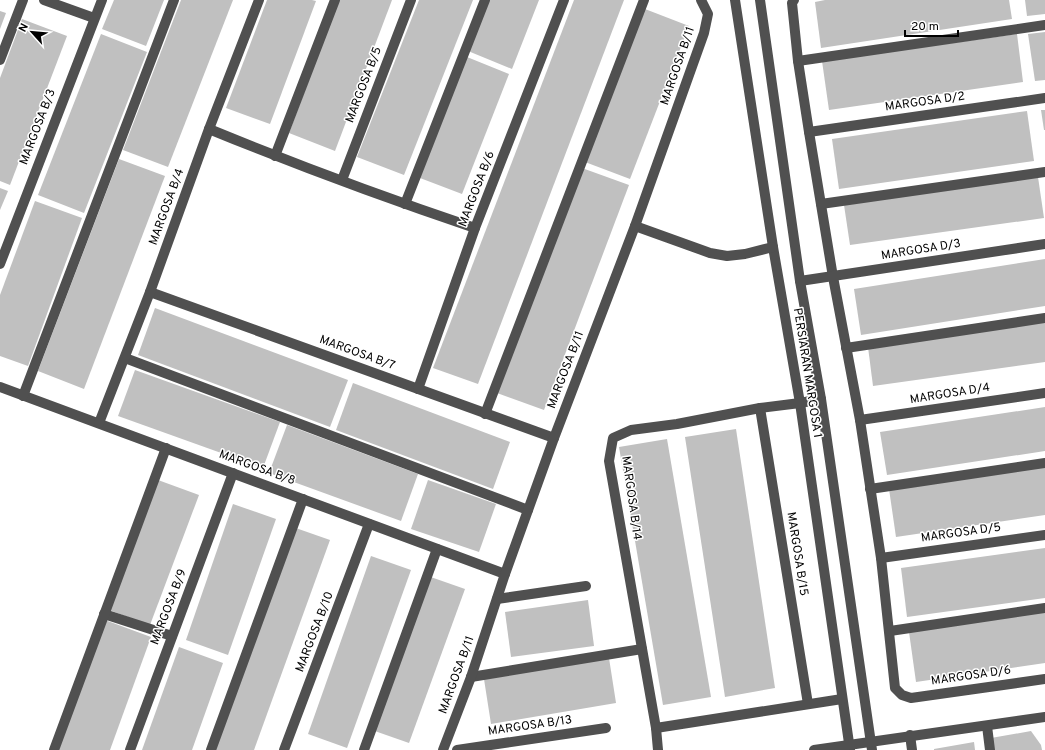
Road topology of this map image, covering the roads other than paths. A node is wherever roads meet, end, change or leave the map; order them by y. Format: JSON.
{"nodes":[{"id":1,"x":23,"y":0,"type":"edge"},
{"id":2,"x":44,"y":0,"type":"edge"},
{"id":3,"x":102,"y":0,"type":"edge"},
{"id":4,"x":174,"y":0,"type":"edge"},
{"id":5,"x":259,"y":0,"type":"edge"},
{"id":6,"x":335,"y":0,"type":"edge"},
{"id":7,"x":411,"y":0,"type":"edge"},
{"id":8,"x":485,"y":0,"type":"edge"},
{"id":9,"x":564,"y":0,"type":"edge"},
{"id":10,"x":644,"y":0,"type":"edge"},
{"id":11,"x":701,"y":0,"type":"edge"},
{"id":12,"x":735,"y":0,"type":"edge"},
{"id":13,"x":760,"y":0,"type":"edge"},
{"id":14,"x":794,"y":0,"type":"edge"},
{"id":15,"x":94,"y":18,"type":"junction"},
{"id":16,"x":1045,"y":25,"type":"edge"},
{"id":17,"x":0,"y":60,"type":"edge"},
{"id":18,"x":798,"y":61,"type":"junction"},
{"id":19,"x":1045,"y":98,"type":"edge"},
{"id":20,"x":209,"y":129,"type":"junction"},
{"id":21,"x":809,"y":132,"type":"junction"},
{"id":22,"x":275,"y":156,"type":"junction"},
{"id":23,"x":1045,"y":172,"type":"edge"},
{"id":24,"x":342,"y":180,"type":"junction"},
{"id":25,"x":405,"y":204,"type":"junction"},
{"id":26,"x":821,"y":204,"type":"junction"},
{"id":27,"x":635,"y":226,"type":"junction"},
{"id":28,"x":475,"y":228,"type":"junction"},
{"id":29,"x":1045,"y":244,"type":"edge"},
{"id":30,"x":773,"y":247,"type":"junction"},
{"id":31,"x":0,"y":264,"type":"edge"},
{"id":32,"x":833,"y":277,"type":"junction"},
{"id":33,"x":800,"y":281,"type":"junction"},
{"id":34,"x":150,"y":292,"type":"junction"},
{"id":35,"x":1045,"y":318,"type":"edge"},
{"id":36,"x":846,"y":348,"type":"junction"},
{"id":37,"x":125,"y":358,"type":"junction"},
{"id":38,"x":0,"y":387,"type":"edge"},
{"id":39,"x":418,"y":389,"type":"junction"},
{"id":40,"x":1045,"y":393,"type":"edge"},
{"id":41,"x":24,"y":396,"type":"junction"},
{"id":42,"x":821,"y":399,"type":"junction"},
{"id":43,"x":800,"y":403,"type":"junction"},
{"id":44,"x":760,"y":408,"type":"junction"},
{"id":45,"x":485,"y":414,"type":"junction"},
{"id":46,"x":860,"y":420,"type":"junction"},
{"id":47,"x":99,"y":423,"type":"junction"},
{"id":48,"x":554,"y":438,"type":"junction"},
{"id":49,"x":166,"y":448,"type":"junction"},
{"id":50,"x":1045,"y":463,"type":"edge"},
{"id":51,"x":233,"y":473,"type":"junction"},
{"id":52,"x":870,"y":489,"type":"junction"},
{"id":53,"x":303,"y":499,"type":"junction"},
{"id":54,"x":528,"y":510,"type":"junction"},
{"id":55,"x":369,"y":524,"type":"junction"},
{"id":56,"x":1045,"y":535,"type":"edge"},
{"id":57,"x":436,"y":549,"type":"junction"},
{"id":58,"x":881,"y":558,"type":"junction"},
{"id":59,"x":505,"y":574,"type":"junction"},
{"id":60,"x":586,"y":586,"type":"dead end"},
{"id":61,"x":497,"y":599,"type":"junction"},
{"id":62,"x":1045,"y":608,"type":"edge"},
{"id":63,"x":104,"y":614,"type":"junction"},
{"id":64,"x":890,"y":631,"type":"junction"},
{"id":65,"x":172,"y":636,"type":"junction"},
{"id":66,"x":642,"y":649,"type":"junction"},
{"id":67,"x":471,"y":677,"type":"junction"},
{"id":68,"x":1045,"y":680,"type":"edge"},
{"id":69,"x":842,"y":699,"type":"junction"},
{"id":70,"x":808,"y":704,"type":"junction"},
{"id":71,"x":1045,"y":717,"type":"edge"},
{"id":72,"x":987,"y":726,"type":"junction"},
{"id":73,"x":606,"y":728,"type":"dead end"},
{"id":74,"x":656,"y":728,"type":"junction"},
{"id":75,"x":910,"y":735,"type":"junction"},
{"id":76,"x":871,"y":746,"type":"edge"},
{"id":77,"x":850,"y":748,"type":"edge"},
{"id":78,"x":54,"y":750,"type":"edge"},
{"id":79,"x":130,"y":750,"type":"edge"},
{"id":80,"x":211,"y":750,"type":"edge"},
{"id":81,"x":284,"y":750,"type":"edge"},
{"id":82,"x":364,"y":750,"type":"edge"},
{"id":83,"x":443,"y":750,"type":"edge"},
{"id":84,"x":457,"y":750,"type":"edge"},
{"id":85,"x":658,"y":750,"type":"edge"},
{"id":86,"x":814,"y":750,"type":"edge"},
{"id":87,"x":912,"y":750,"type":"edge"},
{"id":88,"x":990,"y":750,"type":"edge"}],
"edges":[{"from":1,"to":17,"type":"street"},
{"from":2,"to":15,"type":"street"},
{"from":3,"to":15,"type":"street","name":"MARGOSA B/3"},
{"from":4,"to":41,"type":"street"},
{"from":5,"to":20,"type":"street","name":"MARGOSA B/4"},
{"from":6,"to":22,"type":"street"},
{"from":7,"to":24,"type":"street","name":"MARGOSA B/5"},
{"from":8,"to":25,"type":"street"},
{"from":9,"to":28,"type":"street","name":"MARGOSA B/6"},
{"from":10,"to":45,"type":"street"},
{"from":11,"to":27,"type":"street","name":"MARGOSA B/11"},
{"from":12,"to":30,"type":"street","name":"PERSIARAN MARGOSA 1"},
{"from":13,"to":33,"type":"street","name":"PERSIARAN MARGOSA 1"},
{"from":14,"to":18,"type":"street"},
{"from":15,"to":31,"type":"street","name":"MARGOSA B/3"},
{"from":16,"to":18,"type":"street"},
{"from":18,"to":21,"type":"street"},
{"from":19,"to":21,"type":"street","name":"MARGOSA D/2"},
{"from":20,"to":22,"type":"street"},
{"from":20,"to":34,"type":"street","name":"MARGOSA B/4"},
{"from":21,"to":26,"type":"street"},
{"from":22,"to":24,"type":"street"},
{"from":23,"to":26,"type":"street"},
{"from":24,"to":25,"type":"street"},
{"from":25,"to":28,"type":"street"},
{"from":26,"to":32,"type":"street"},
{"from":27,"to":30,"type":"street"},
{"from":27,"to":48,"type":"street","name":"MARGOSA B/11"},
{"from":28,"to":39,"type":"street","name":"MARGOSA B/6"},
{"from":29,"to":32,"type":"street","name":"MARGOSA D/3"},
{"from":30,"to":43,"type":"street","name":"PERSIARAN MARGOSA 1"},
{"from":32,"to":33,"type":"street","name":"MARGOSA D/3"},
{"from":32,"to":36,"type":"street"},
{"from":33,"to":42,"type":"street","name":"PERSIARAN MARGOSA 1"},
{"from":34,"to":37,"type":"street","name":"MARGOSA B/4"},
{"from":34,"to":39,"type":"street","name":"MARGOSA B/7"},
{"from":35,"to":36,"type":"street"},
{"from":36,"to":46,"type":"street"},
{"from":37,"to":47,"type":"street","name":"MARGOSA B/4"},
{"from":37,"to":54,"type":"street"},
{"from":38,"to":41,"type":"street","name":"MARGOSA B/8"},
{"from":39,"to":45,"type":"street","name":"MARGOSA B/7"},
{"from":40,"to":46,"type":"street","name":"MARGOSA D/4"},
{"from":41,"to":47,"type":"street","name":"MARGOSA B/8"},
{"from":42,"to":43,"type":"street","name":"MARGOSA B/14"},
{"from":42,"to":76,"type":"street","name":"PERSIARAN MARGOSA 1"},
{"from":43,"to":44,"type":"street","name":"MARGOSA B/14"},
{"from":43,"to":69,"type":"street","name":"PERSIARAN MARGOSA 1"},
{"from":44,"to":66,"type":"street","name":"MARGOSA B/14"},
{"from":44,"to":70,"type":"street","name":"MARGOSA B/15"},
{"from":45,"to":48,"type":"street","name":"MARGOSA B/7"},
{"from":46,"to":52,"type":"street"},
{"from":47,"to":49,"type":"street","name":"MARGOSA B/8"},
{"from":48,"to":54,"type":"street","name":"MARGOSA B/11"},
{"from":49,"to":51,"type":"street","name":"MARGOSA B/8"},
{"from":49,"to":63,"type":"street"},
{"from":50,"to":52,"type":"street"},
{"from":51,"to":53,"type":"street","name":"MARGOSA B/8"},
{"from":51,"to":65,"type":"street","name":"MARGOSA B/9"},
{"from":52,"to":58,"type":"street"},
{"from":53,"to":55,"type":"street","name":"MARGOSA B/8"},
{"from":53,"to":80,"type":"street"},
{"from":54,"to":59,"type":"street","name":"MARGOSA B/11"},
{"from":55,"to":57,"type":"street","name":"MARGOSA B/8"},
{"from":55,"to":81,"type":"street","name":"MARGOSA B/10"},
{"from":56,"to":58,"type":"street","name":"MARGOSA D/5"},
{"from":57,"to":59,"type":"street","name":"MARGOSA B/8"},
{"from":57,"to":82,"type":"street"},
{"from":58,"to":64,"type":"street"},
{"from":59,"to":61,"type":"street","name":"MARGOSA B/11"},
{"from":60,"to":61,"type":"street"},
{"from":61,"to":67,"type":"street","name":"MARGOSA B/11"},
{"from":62,"to":64,"type":"street"},
{"from":63,"to":65,"type":"street"},
{"from":63,"to":78,"type":"street"},
{"from":64,"to":68,"type":"street","name":"MARGOSA D/6"},
{"from":65,"to":79,"type":"street","name":"MARGOSA B/9"},
{"from":66,"to":67,"type":"street"},
{"from":66,"to":74,"type":"street","name":"MARGOSA B/14"},
{"from":67,"to":83,"type":"street","name":"MARGOSA B/11"},
{"from":69,"to":70,"type":"street"},
{"from":69,"to":77,"type":"street","name":"PERSIARAN MARGOSA 1"},
{"from":70,"to":74,"type":"street"},
{"from":71,"to":72,"type":"street"},
{"from":72,"to":75,"type":"street"},
{"from":72,"to":88,"type":"street"},
{"from":73,"to":84,"type":"street","name":"MARGOSA B/13"},
{"from":74,"to":85,"type":"street","name":"MARGOSA B/14"},
{"from":75,"to":76,"type":"street"},
{"from":75,"to":87,"type":"street"},
{"from":76,"to":77,"type":"street"},
{"from":77,"to":86,"type":"street"}]}
